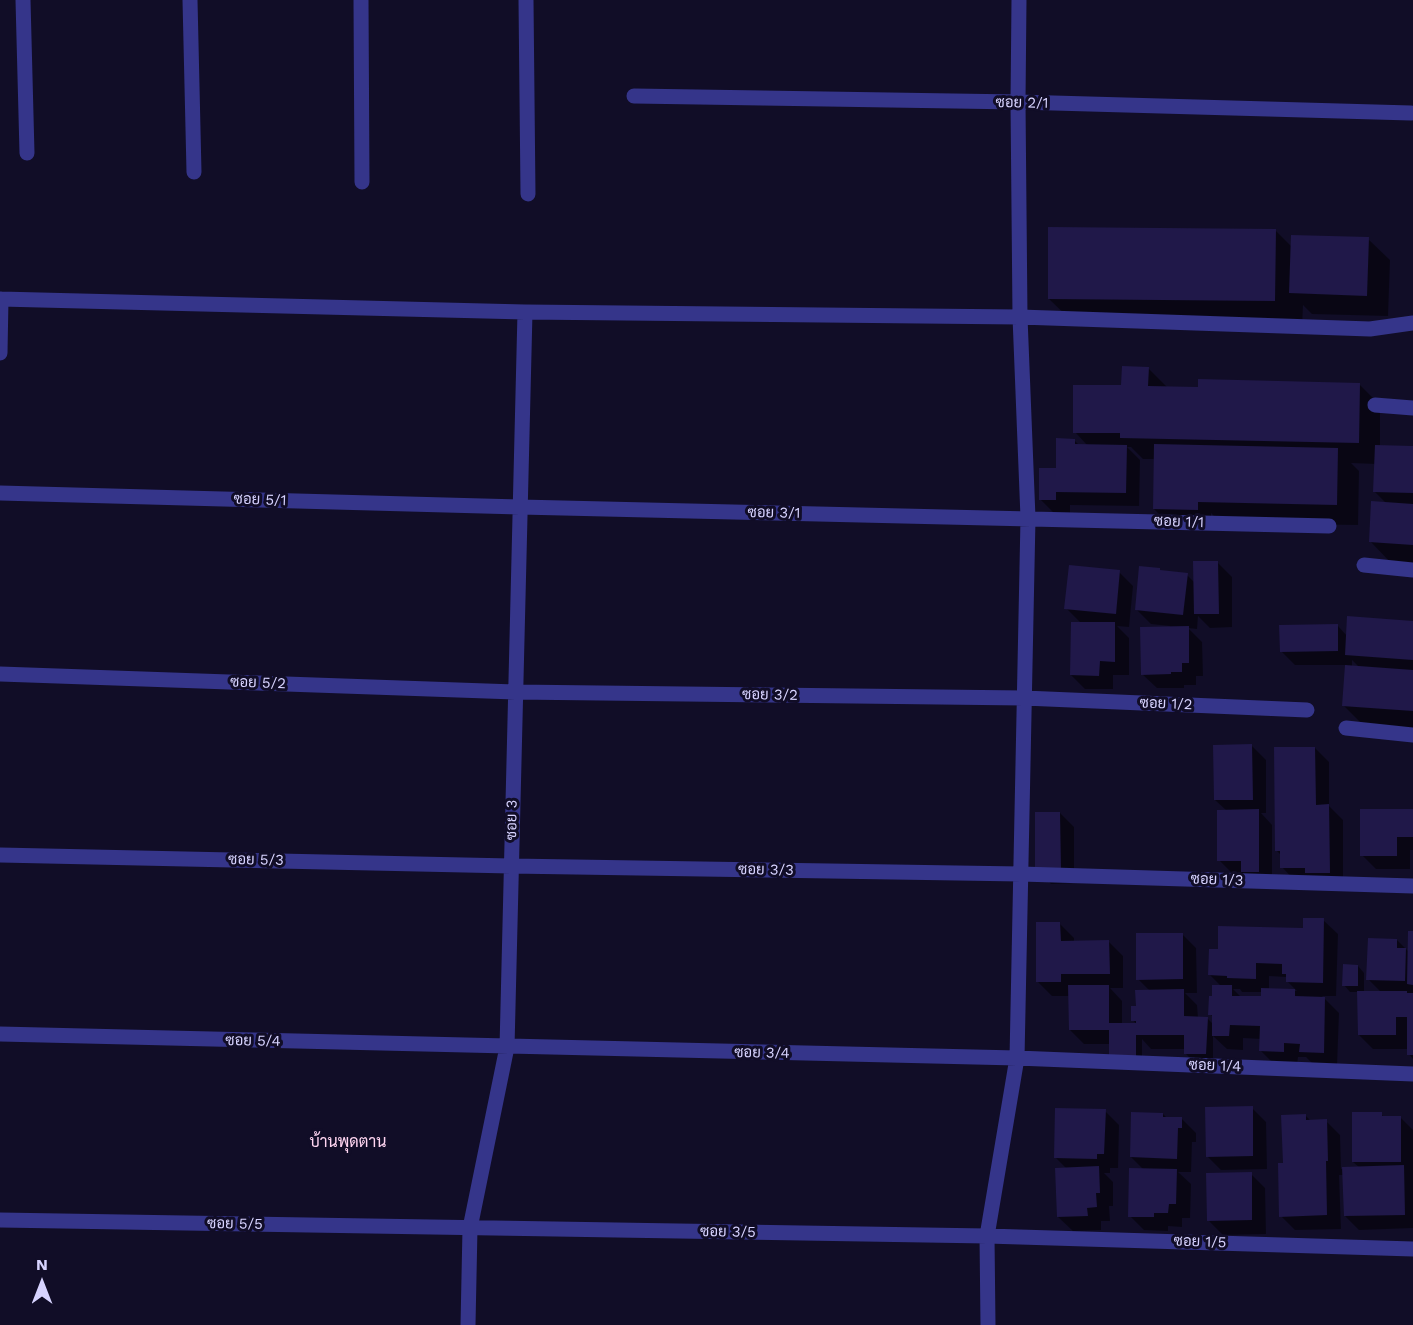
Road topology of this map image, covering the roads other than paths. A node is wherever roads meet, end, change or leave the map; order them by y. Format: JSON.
{"nodes":[{"id":1,"x":23,"y":0,"type":"edge"},
{"id":2,"x":190,"y":0,"type":"edge"},
{"id":3,"x":361,"y":0,"type":"edge"},
{"id":4,"x":526,"y":0,"type":"edge"},
{"id":5,"x":1019,"y":0,"type":"edge"},
{"id":6,"x":634,"y":96,"type":"dead end"},
{"id":7,"x":1018,"y":102,"type":"junction"},
{"id":8,"x":1410,"y":113,"type":"dead end"},
{"id":9,"x":27,"y":153,"type":"dead end"},
{"id":10,"x":194,"y":172,"type":"dead end"},
{"id":11,"x":363,"y":182,"type":"dead end"},
{"id":12,"x":528,"y":194,"type":"dead end"},
{"id":13,"x":1,"y":299,"type":"edge"},
{"id":14,"x":525,"y":312,"type":"junction"},
{"id":15,"x":1020,"y":317,"type":"junction"},
{"id":16,"x":1413,"y":323,"type":"edge"},
{"id":17,"x":0,"y":353,"type":"edge"},
{"id":18,"x":1375,"y":405,"type":"dead end"},
{"id":19,"x":1413,"y":408,"type":"edge"},
{"id":20,"x":0,"y":493,"type":"edge"},
{"id":21,"x":520,"y":507,"type":"junction"},
{"id":22,"x":1028,"y":519,"type":"junction"},
{"id":23,"x":1329,"y":526,"type":"dead end"},
{"id":24,"x":1364,"y":566,"type":"dead end"},
{"id":25,"x":1413,"y":570,"type":"edge"},
{"id":26,"x":0,"y":674,"type":"edge"},
{"id":27,"x":515,"y":692,"type":"junction"},
{"id":28,"x":1024,"y":698,"type":"junction"},
{"id":29,"x":1307,"y":710,"type":"dead end"},
{"id":30,"x":1346,"y":728,"type":"dead end"},
{"id":31,"x":1413,"y":735,"type":"edge"},
{"id":32,"x":0,"y":855,"type":"edge"},
{"id":33,"x":512,"y":866,"type":"junction"},
{"id":34,"x":1021,"y":874,"type":"junction"},
{"id":35,"x":1413,"y":886,"type":"edge"},
{"id":36,"x":0,"y":1034,"type":"edge"},
{"id":37,"x":507,"y":1047,"type":"junction"},
{"id":38,"x":1017,"y":1058,"type":"junction"},
{"id":39,"x":1413,"y":1074,"type":"edge"},
{"id":40,"x":0,"y":1220,"type":"edge"},
{"id":41,"x":470,"y":1228,"type":"junction"},
{"id":42,"x":987,"y":1236,"type":"junction"},
{"id":43,"x":1413,"y":1249,"type":"edge"},
{"id":44,"x":468,"y":1325,"type":"edge"},
{"id":45,"x":988,"y":1325,"type":"edge"}],
"edges":[{"from":1,"to":9,"type":"street"},
{"from":2,"to":10,"type":"street"},
{"from":3,"to":11,"type":"street"},
{"from":4,"to":12,"type":"street"},
{"from":5,"to":7,"type":"street"},
{"from":6,"to":7,"type":"street","name":"ซอย 2/1"},
{"from":7,"to":8,"type":"street","name":"ซอย 2/1"},
{"from":7,"to":15,"type":"street"},
{"from":13,"to":14,"type":"street"},
{"from":13,"to":17,"type":"street"},
{"from":14,"to":15,"type":"street"},
{"from":14,"to":21,"type":"street","name":"ซอย 3"},
{"from":15,"to":16,"type":"street"},
{"from":15,"to":22,"type":"street"},
{"from":18,"to":19,"type":"street"},
{"from":20,"to":21,"type":"street","name":"ซอย 5/1"},
{"from":21,"to":22,"type":"street","name":"ซอย 3/1"},
{"from":21,"to":27,"type":"street","name":"ซอย 3"},
{"from":22,"to":23,"type":"street","name":"ซอย 1/1"},
{"from":22,"to":28,"type":"street"},
{"from":24,"to":25,"type":"street"},
{"from":26,"to":27,"type":"street","name":"ซอย 5/2"},
{"from":27,"to":28,"type":"street","name":"ซอย 3/2"},
{"from":27,"to":33,"type":"street","name":"ซอย 3"},
{"from":28,"to":29,"type":"street","name":"ซอย 1/2"},
{"from":28,"to":34,"type":"street"},
{"from":30,"to":31,"type":"street"},
{"from":32,"to":33,"type":"street","name":"ซอย 5/3"},
{"from":33,"to":34,"type":"street","name":"ซอย 3/3"},
{"from":33,"to":37,"type":"street","name":"ซอย 3"},
{"from":34,"to":35,"type":"street","name":"ซอย 1/3"},
{"from":34,"to":38,"type":"street"},
{"from":36,"to":37,"type":"street","name":"ซอย 5/4"},
{"from":37,"to":38,"type":"street","name":"ซอย 3/4"},
{"from":37,"to":41,"type":"street","name":"ซอย 3"},
{"from":38,"to":39,"type":"street","name":"ซอย 1/4"},
{"from":38,"to":42,"type":"street"},
{"from":40,"to":41,"type":"street","name":"ซอย 5/5"},
{"from":41,"to":42,"type":"street","name":"ซอย 3/5"},
{"from":41,"to":44,"type":"street","name":"ซอย 3"},
{"from":42,"to":43,"type":"street","name":"ซอย 1/5"},
{"from":42,"to":45,"type":"street"}]}
